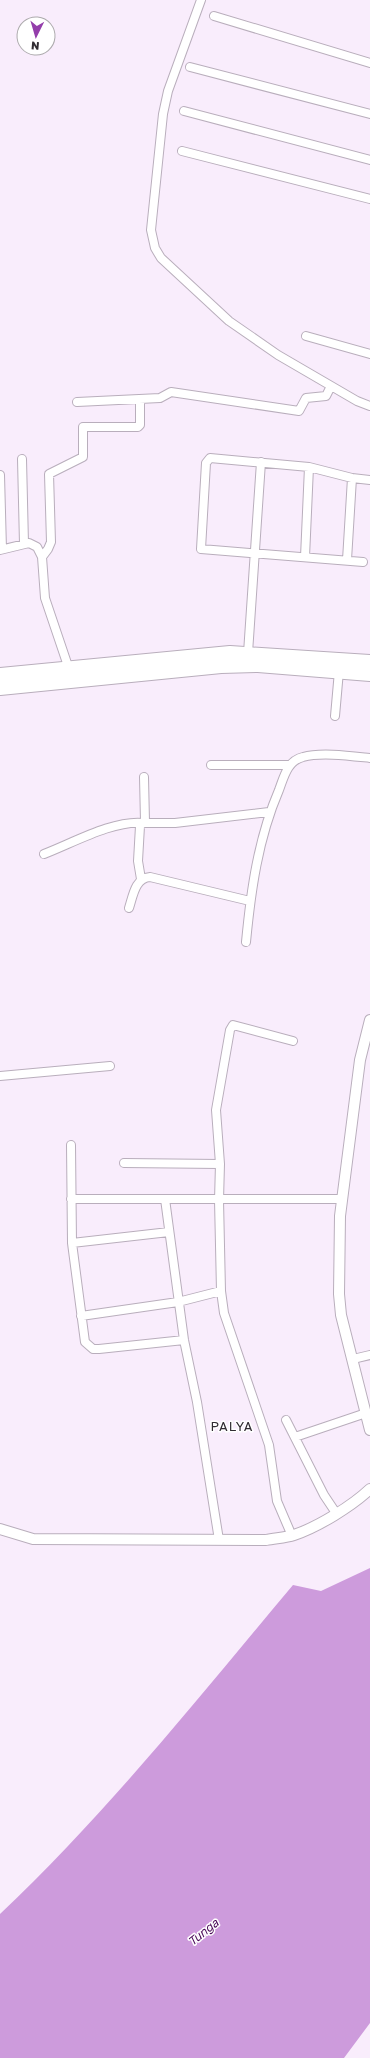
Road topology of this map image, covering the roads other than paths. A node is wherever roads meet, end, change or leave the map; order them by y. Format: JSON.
{"nodes":[{"id":1,"x":201,"y":0,"type":"edge"},
{"id":2,"x":214,"y":16,"type":"dead end"},
{"id":3,"x":370,"y":63,"type":"edge"},
{"id":4,"x":190,"y":67,"type":"dead end"},
{"id":5,"x":184,"y":111,"type":"dead end"},
{"id":6,"x":370,"y":114,"type":"edge"},
{"id":7,"x":182,"y":151,"type":"dead end"},
{"id":8,"x":370,"y":160,"type":"edge"},
{"id":9,"x":370,"y":199,"type":"edge"},
{"id":10,"x":306,"y":336,"type":"dead end"},
{"id":11,"x":370,"y":354,"type":"edge"},
{"id":12,"x":331,"y":386,"type":"junction"},
{"id":13,"x":140,"y":399,"type":"junction"},
{"id":14,"x":77,"y":402,"type":"dead end"},
{"id":15,"x":370,"y":406,"type":"edge"},
{"id":16,"x":22,"y":459,"type":"dead end"},
{"id":17,"x":261,"y":462,"type":"junction"},
{"id":18,"x":310,"y":467,"type":"junction"},
{"id":19,"x":0,"y":474,"type":"edge"},
{"id":20,"x":352,"y":478,"type":"junction"},
{"id":21,"x":370,"y":480,"type":"edge"},
{"id":22,"x":24,"y":544,"type":"junction"},
{"id":23,"x":1,"y":549,"type":"edge"},
{"id":24,"x":256,"y":553,"type":"junction"},
{"id":25,"x":42,"y":557,"type":"junction"},
{"id":26,"x":305,"y":557,"type":"junction"},
{"id":27,"x":347,"y":560,"type":"junction"},
{"id":28,"x":363,"y":562,"type":"dead end"},
{"id":29,"x":248,"y":653,"type":"junction"},
{"id":30,"x":370,"y":662,"type":"edge"},
{"id":31,"x":69,"y":669,"type":"junction"},
{"id":32,"x":339,"y":671,"type":"junction"},
{"id":33,"x":370,"y":674,"type":"edge"},
{"id":34,"x":0,"y":675,"type":"edge"},
{"id":35,"x":0,"y":688,"type":"edge"},
{"id":36,"x":335,"y":716,"type":"dead end"},
{"id":37,"x":370,"y":758,"type":"edge"},
{"id":38,"x":211,"y":765,"type":"dead end"},
{"id":39,"x":289,"y":765,"type":"junction"},
{"id":40,"x":144,"y":777,"type":"dead end"},
{"id":41,"x":270,"y":812,"type":"junction"},
{"id":42,"x":144,"y":823,"type":"junction"},
{"id":43,"x":44,"y":854,"type":"dead end"},
{"id":44,"x":141,"y":879,"type":"junction"},
{"id":45,"x":250,"y":901,"type":"junction"},
{"id":46,"x":129,"y":908,"type":"dead end"},
{"id":47,"x":246,"y":942,"type":"dead end"},
{"id":48,"x":370,"y":1020,"type":"edge"},
{"id":49,"x":293,"y":1041,"type":"dead end"},
{"id":50,"x":110,"y":1066,"type":"dead end"},
{"id":51,"x":0,"y":1076,"type":"edge"},
{"id":52,"x":71,"y":1145,"type":"dead end"},
{"id":53,"x":124,"y":1163,"type":"dead end"},
{"id":54,"x":220,"y":1164,"type":"junction"},
{"id":55,"x":71,"y":1199,"type":"junction"},
{"id":56,"x":165,"y":1199,"type":"junction"},
{"id":57,"x":342,"y":1199,"type":"junction"},
{"id":58,"x":218,"y":1200,"type":"junction"},
{"id":59,"x":168,"y":1232,"type":"junction"},
{"id":60,"x":72,"y":1243,"type":"junction"},
{"id":61,"x":221,"y":1291,"type":"junction"},
{"id":62,"x":178,"y":1302,"type":"junction"},
{"id":63,"x":81,"y":1316,"type":"junction"},
{"id":64,"x":184,"y":1340,"type":"junction"},
{"id":65,"x":370,"y":1355,"type":"edge"},
{"id":66,"x":352,"y":1359,"type":"junction"},
{"id":67,"x":368,"y":1415,"type":"edge"},
{"id":68,"x":286,"y":1420,"type":"dead end"},
{"id":69,"x":370,"y":1430,"type":"edge"},
{"id":70,"x":295,"y":1437,"type":"junction"},
{"id":71,"x":370,"y":1488,"type":"edge"},
{"id":72,"x":336,"y":1513,"type":"junction"},
{"id":73,"x":0,"y":1529,"type":"edge"},
{"id":74,"x":292,"y":1536,"type":"junction"},
{"id":75,"x":219,"y":1540,"type":"junction"}],
"edges":[{"from":1,"to":12,"type":"street"},
{"from":2,"to":3,"type":"street"},
{"from":4,"to":6,"type":"street"},
{"from":5,"to":8,"type":"street"},
{"from":7,"to":9,"type":"street"},
{"from":10,"to":11,"type":"street"},
{"from":12,"to":13,"type":"street"},
{"from":12,"to":15,"type":"street"},
{"from":13,"to":14,"type":"street"},
{"from":13,"to":25,"type":"street"},
{"from":16,"to":22,"type":"street"},
{"from":17,"to":18,"type":"street"},
{"from":17,"to":24,"type":"street"},
{"from":17,"to":24,"type":"street"},
{"from":18,"to":20,"type":"street"},
{"from":18,"to":26,"type":"street"},
{"from":19,"to":23,"type":"street"},
{"from":20,"to":21,"type":"street"},
{"from":20,"to":27,"type":"street"},
{"from":22,"to":23,"type":"street"},
{"from":22,"to":25,"type":"street"},
{"from":24,"to":26,"type":"street"},
{"from":24,"to":29,"type":"street"},
{"from":25,"to":31,"type":"street"},
{"from":26,"to":27,"type":"street"},
{"from":27,"to":28,"type":"street"},
{"from":29,"to":30,"type":"highway"},
{"from":29,"to":31,"type":"highway"},
{"from":31,"to":34,"type":"highway"},
{"from":32,"to":33,"type":"highway"},
{"from":32,"to":35,"type":"highway"},
{"from":32,"to":36,"type":"street"},
{"from":37,"to":39,"type":"street"},
{"from":38,"to":39,"type":"street"},
{"from":39,"to":41,"type":"street"},
{"from":40,"to":42,"type":"street"},
{"from":41,"to":42,"type":"street"},
{"from":41,"to":45,"type":"street"},
{"from":42,"to":43,"type":"street"},
{"from":42,"to":44,"type":"street"},
{"from":44,"to":45,"type":"street"},
{"from":44,"to":46,"type":"street"},
{"from":45,"to":47,"type":"street"},
{"from":48,"to":57,"type":"street"},
{"from":49,"to":54,"type":"street"},
{"from":50,"to":51,"type":"street"},
{"from":52,"to":55,"type":"street"},
{"from":53,"to":54,"type":"street"},
{"from":54,"to":58,"type":"street"},
{"from":55,"to":56,"type":"street"},
{"from":55,"to":60,"type":"street"},
{"from":56,"to":58,"type":"street"},
{"from":56,"to":59,"type":"street"},
{"from":57,"to":58,"type":"street"},
{"from":57,"to":66,"type":"street"},
{"from":58,"to":61,"type":"street"},
{"from":59,"to":60,"type":"street"},
{"from":59,"to":62,"type":"street"},
{"from":60,"to":63,"type":"street"},
{"from":61,"to":62,"type":"street"},
{"from":61,"to":74,"type":"street"},
{"from":62,"to":63,"type":"street"},
{"from":62,"to":64,"type":"street"},
{"from":63,"to":64,"type":"street"},
{"from":64,"to":75,"type":"street"},
{"from":65,"to":66,"type":"street"},
{"from":66,"to":67,"type":"street"},
{"from":67,"to":69,"type":"street"},
{"from":67,"to":70,"type":"street"},
{"from":68,"to":70,"type":"street"},
{"from":70,"to":72,"type":"street"},
{"from":71,"to":72,"type":"street"},
{"from":72,"to":74,"type":"street"},
{"from":73,"to":75,"type":"street"},
{"from":74,"to":75,"type":"street"}]}
